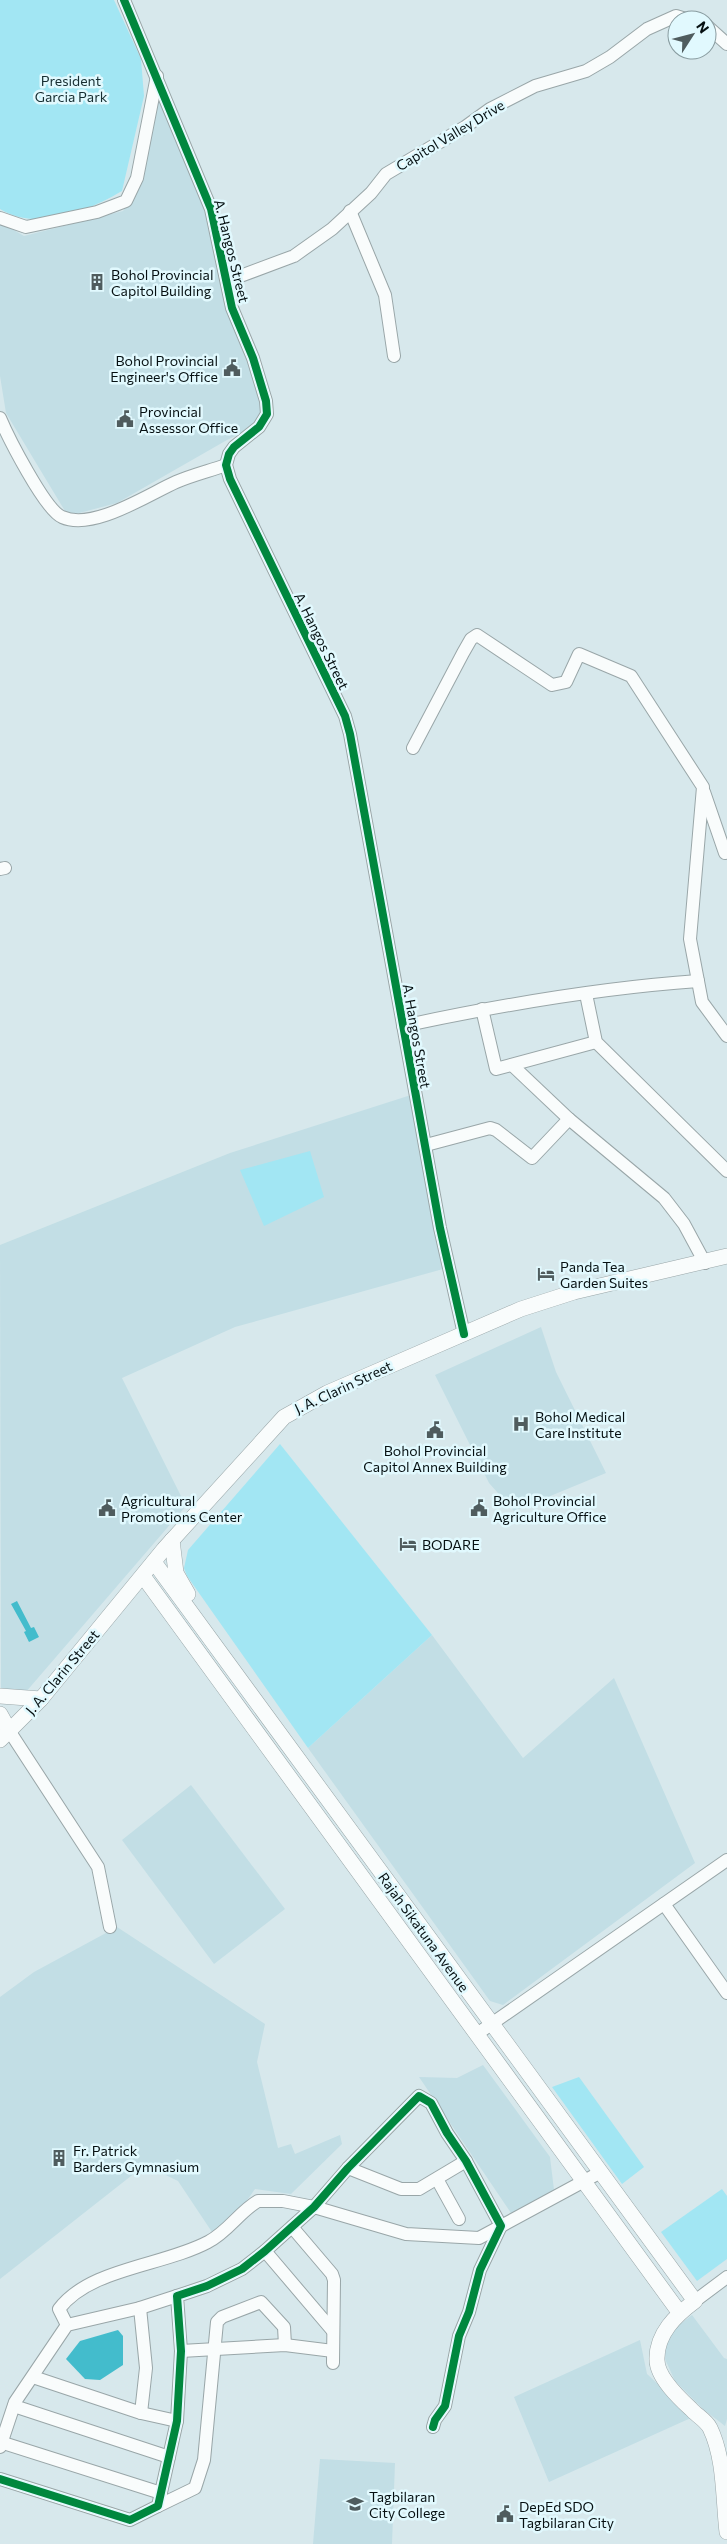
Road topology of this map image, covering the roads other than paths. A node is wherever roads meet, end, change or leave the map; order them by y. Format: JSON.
{"nodes":[{"id":1,"x":124,"y":0,"type":"edge"},
{"id":2,"x":667,"y":20,"type":"edge"},
{"id":3,"x":717,"y":35,"type":"edge"},
{"id":4,"x":727,"y":44,"type":"edge"},
{"id":5,"x":157,"y":76,"type":"junction"},
{"id":6,"x":350,"y":212,"type":"junction"},
{"id":7,"x":0,"y":218,"type":"edge"},
{"id":8,"x":227,"y":280,"type":"junction"},
{"id":9,"x":394,"y":356,"type":"dead end"},
{"id":10,"x":0,"y":418,"type":"edge"},
{"id":11,"x":226,"y":465,"type":"junction"},
{"id":12,"x":414,"y":748,"type":"dead end"},
{"id":13,"x":703,"y":787,"type":"junction"},
{"id":14,"x":727,"y":850,"type":"edge"},
{"id":15,"x":698,"y":981,"type":"junction"},
{"id":16,"x":586,"y":994,"type":"junction"},
{"id":17,"x":482,"y":1009,"type":"junction"},
{"id":18,"x":403,"y":1026,"type":"junction"},
{"id":19,"x":727,"y":1036,"type":"edge"},
{"id":20,"x":596,"y":1042,"type":"junction"},
{"id":21,"x":512,"y":1065,"type":"junction"},
{"id":22,"x":569,"y":1118,"type":"junction"},
{"id":23,"x":426,"y":1145,"type":"junction"},
{"id":24,"x":727,"y":1170,"type":"edge"},
{"id":25,"x":727,"y":1256,"type":"edge"},
{"id":26,"x":705,"y":1263,"type":"junction"},
{"id":27,"x":464,"y":1334,"type":"junction"},
{"id":28,"x":172,"y":1540,"type":"junction"},
{"id":29,"x":154,"y":1562,"type":"junction"},
{"id":30,"x":143,"y":1576,"type":"junction"},
{"id":31,"x":194,"y":1617,"type":"junction"},
{"id":32,"x":0,"y":1696,"type":"edge"},
{"id":33,"x":41,"y":1699,"type":"junction"},
{"id":34,"x":0,"y":1714,"type":"edge"},
{"id":35,"x":5,"y":1736,"type":"edge"},
{"id":36,"x":292,"y":1751,"type":"junction"},
{"id":37,"x":280,"y":1762,"type":"junction"},
{"id":38,"x":727,"y":1860,"type":"edge"},
{"id":39,"x":664,"y":1904,"type":"junction"},
{"id":40,"x":110,"y":1927,"type":"dead end"},
{"id":41,"x":727,"y":1993,"type":"edge"},
{"id":42,"x":492,"y":2024,"type":"junction"},
{"id":43,"x":476,"y":2034,"type":"junction"},
{"id":44,"x":506,"y":2044,"type":"junction"},
{"id":45,"x":491,"y":2054,"type":"junction"},
{"id":46,"x":466,"y":2161,"type":"junction"},
{"id":47,"x":348,"y":2168,"type":"junction"},
{"id":48,"x":599,"y":2173,"type":"junction"},
{"id":49,"x":437,"y":2179,"type":"junction"},
{"id":50,"x":584,"y":2183,"type":"junction"},
{"id":51,"x":314,"y":2207,"type":"junction"},
{"id":52,"x":458,"y":2219,"type":"dead end"},
{"id":53,"x":501,"y":2226,"type":"junction"},
{"id":54,"x":292,"y":2227,"type":"junction"},
{"id":55,"x":265,"y":2252,"type":"junction"},
{"id":56,"x":727,"y":2277,"type":"edge"},
{"id":57,"x":177,"y":2296,"type":"junction"},
{"id":58,"x":695,"y":2301,"type":"junction"},
{"id":59,"x":140,"y":2308,"type":"junction"},
{"id":60,"x":679,"y":2312,"type":"junction"},
{"id":61,"x":67,"y":2325,"type":"junction"},
{"id":62,"x":333,"y":2331,"type":"junction"},
{"id":63,"x":285,"y":2345,"type":"junction"},
{"id":64,"x":216,"y":2349,"type":"junction"},
{"id":65,"x":181,"y":2351,"type":"junction"},
{"id":66,"x":33,"y":2377,"type":"junction"},
{"id":67,"x":14,"y":2406,"type":"junction"},
{"id":68,"x":140,"y":2413,"type":"junction"},
{"id":69,"x":177,"y":2421,"type":"junction"},
{"id":70,"x":433,"y":2426,"type":"dead end"},
{"id":71,"x":1,"y":2443,"type":"edge"},
{"id":72,"x":169,"y":2457,"type":"junction"},
{"id":73,"x":0,"y":2479,"type":"edge"},
{"id":74,"x":159,"y":2499,"type":"junction"},
{"id":75,"x":727,"y":2532,"type":"edge"}],
"edges":[{"from":1,"to":5,"type":"street","name":"A. Hangos Street"},
{"from":2,"to":6,"type":"street","name":"Capitol Valley Drive"},
{"from":3,"to":4,"type":"street"},
{"from":5,"to":7,"type":"street"},
{"from":5,"to":8,"type":"street","name":"A. Hangos Street"},
{"from":6,"to":8,"type":"street","name":"Capitol Valley Drive"},
{"from":6,"to":9,"type":"street"},
{"from":8,"to":11,"type":"street","name":"A. Hangos Street"},
{"from":10,"to":11,"type":"street"},
{"from":11,"to":18,"type":"street","name":"A. Hangos Street"},
{"from":12,"to":13,"type":"street"},
{"from":13,"to":14,"type":"street"},
{"from":13,"to":15,"type":"street"},
{"from":15,"to":16,"type":"street"},
{"from":15,"to":19,"type":"street"},
{"from":16,"to":17,"type":"street"},
{"from":16,"to":20,"type":"street"},
{"from":17,"to":18,"type":"street"},
{"from":17,"to":21,"type":"street"},
{"from":18,"to":23,"type":"street","name":"A. Hangos Street"},
{"from":20,"to":21,"type":"street"},
{"from":20,"to":24,"type":"street"},
{"from":21,"to":22,"type":"street"},
{"from":22,"to":23,"type":"street"},
{"from":22,"to":26,"type":"street"},
{"from":23,"to":27,"type":"street","name":"A. Hangos Street"},
{"from":25,"to":26,"type":"main road","name":"J. A. Clarin Street"},
{"from":26,"to":27,"type":"main road","name":"J. A. Clarin Street"},
{"from":27,"to":28,"type":"main road","name":"J. A. Clarin Street"},
{"from":28,"to":29,"type":"main road","name":"J. A. Clarin Street"},
{"from":28,"to":31,"type":"main road"},
{"from":29,"to":30,"type":"main road","name":"J. A. Clarin Street"},
{"from":29,"to":31,"type":"main road","name":"Rajah Sikatuna Avenue"},
{"from":30,"to":33,"type":"main road","name":"J. A. Clarin Street"},
{"from":30,"to":37,"type":"main road"},
{"from":31,"to":36,"type":"main road","name":"Rajah Sikatuna Avenue"},
{"from":32,"to":33,"type":"main road"},
{"from":33,"to":35,"type":"main road","name":"J. A. Clarin Street"},
{"from":34,"to":35,"type":"main road"},
{"from":35,"to":40,"type":"street"},
{"from":36,"to":37,"type":"main road"},
{"from":36,"to":42,"type":"main road","name":"Rajah Sikatuna Avenue"},
{"from":37,"to":43,"type":"main road"},
{"from":38,"to":39,"type":"street"},
{"from":39,"to":41,"type":"street"},
{"from":39,"to":42,"type":"street"},
{"from":42,"to":43,"type":"street"},
{"from":42,"to":44,"type":"main road","name":"Rajah Sikatuna Avenue"},
{"from":43,"to":45,"type":"main road"},
{"from":44,"to":45,"type":"main road"},
{"from":44,"to":48,"type":"main road","name":"Rajah Sikatuna Avenue"},
{"from":45,"to":50,"type":"main road"},
{"from":46,"to":47,"type":"street"},
{"from":46,"to":49,"type":"street"},
{"from":46,"to":53,"type":"street"},
{"from":47,"to":49,"type":"street"},
{"from":47,"to":51,"type":"street"},
{"from":48,"to":50,"type":"street"},
{"from":48,"to":58,"type":"main road","name":"Rajah Sikatuna Avenue"},
{"from":49,"to":52,"type":"street"},
{"from":50,"to":53,"type":"street"},
{"from":50,"to":60,"type":"main road"},
{"from":51,"to":53,"type":"street"},
{"from":51,"to":54,"type":"street"},
{"from":51,"to":61,"type":"street"},
{"from":53,"to":70,"type":"street"},
{"from":54,"to":55,"type":"street"},
{"from":54,"to":62,"type":"street"},
{"from":55,"to":57,"type":"street"},
{"from":55,"to":62,"type":"street"},
{"from":56,"to":58,"type":"street"},
{"from":57,"to":59,"type":"street"},
{"from":57,"to":65,"type":"street"},
{"from":58,"to":60,"type":"main road"},
{"from":59,"to":61,"type":"street"},
{"from":59,"to":68,"type":"street"},
{"from":60,"to":75,"type":"main road"},
{"from":61,"to":66,"type":"street"},
{"from":62,"to":63,"type":"street"},
{"from":63,"to":64,"type":"street"},
{"from":63,"to":64,"type":"street"},
{"from":64,"to":65,"type":"street"},
{"from":64,"to":74,"type":"street"},
{"from":65,"to":69,"type":"street"},
{"from":66,"to":67,"type":"street"},
{"from":66,"to":68,"type":"street"},
{"from":67,"to":71,"type":"street"},
{"from":67,"to":72,"type":"street"},
{"from":68,"to":69,"type":"street"},
{"from":69,"to":72,"type":"street"},
{"from":71,"to":74,"type":"street"},
{"from":72,"to":74,"type":"street"},
{"from":73,"to":74,"type":"street"}]}
